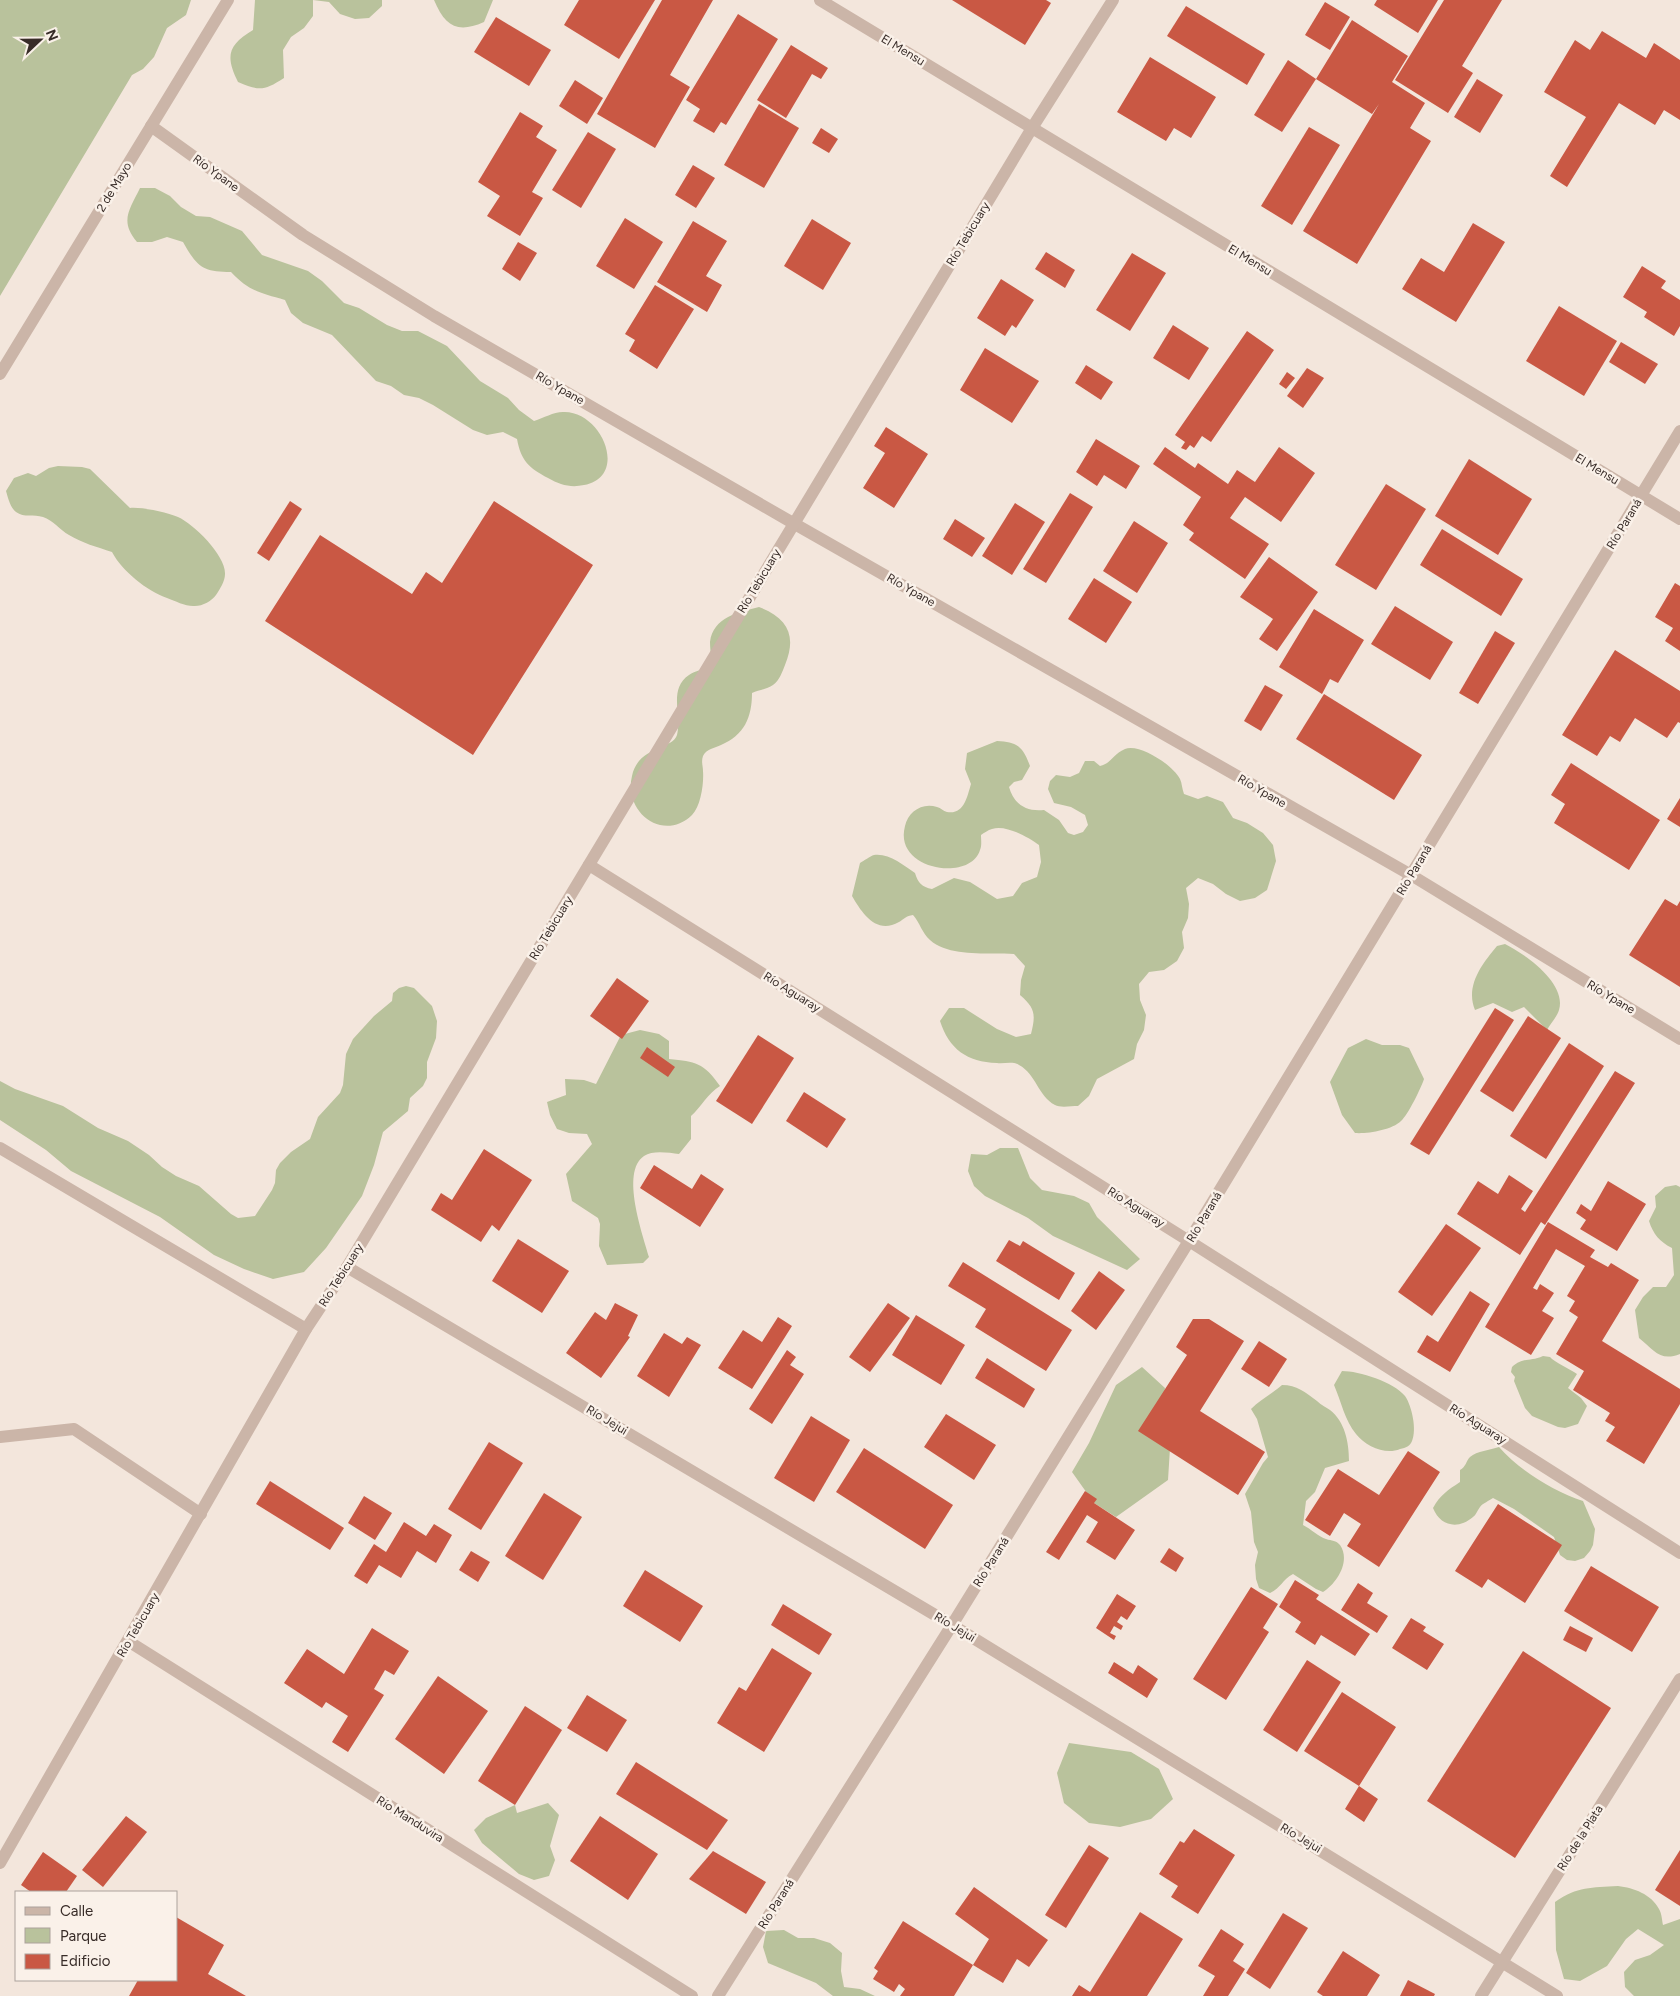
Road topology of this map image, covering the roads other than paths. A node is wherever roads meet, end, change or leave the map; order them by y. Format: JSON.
{"nodes":[{"id":1,"x":228,"y":0,"type":"edge"},
{"id":2,"x":820,"y":0,"type":"edge"},
{"id":3,"x":1113,"y":0,"type":"edge"},
{"id":4,"x":151,"y":126,"type":"junction"},
{"id":5,"x":1032,"y":128,"type":"junction"},
{"id":6,"x":0,"y":374,"type":"edge"},
{"id":7,"x":1680,"y":432,"type":"edge"},
{"id":8,"x":1642,"y":496,"type":"junction"},
{"id":9,"x":1680,"y":519,"type":"edge"},
{"id":10,"x":794,"y":523,"type":"junction"},
{"id":11,"x":589,"y":865,"type":"junction"},
{"id":12,"x":1411,"y":875,"type":"junction"},
{"id":13,"x":1680,"y":1039,"type":"edge"},
{"id":14,"x":0,"y":1148,"type":"edge"},
{"id":15,"x":1189,"y":1241,"type":"junction"},
{"id":16,"x":347,"y":1267,"type":"junction"},
{"id":17,"x":306,"y":1329,"type":"junction"},
{"id":18,"x":0,"y":1437,"type":"edge"},
{"id":19,"x":201,"y":1514,"type":"junction"},
{"id":20,"x":1680,"y":1553,"type":"edge"},
{"id":21,"x":952,"y":1625,"type":"junction"},
{"id":22,"x":128,"y":1642,"type":"junction"},
{"id":23,"x":1680,"y":1680,"type":"edge"},
{"id":24,"x":0,"y":1863,"type":"edge"},
{"id":25,"x":1502,"y":1961,"type":"junction"},
{"id":26,"x":692,"y":1996,"type":"edge"},
{"id":27,"x":718,"y":1996,"type":"edge"},
{"id":28,"x":1481,"y":1996,"type":"edge"},
{"id":29,"x":1557,"y":1996,"type":"edge"}],
"edges":[{"from":1,"to":4,"type":"street","name":"2 de Mayo"},
{"from":2,"to":5,"type":"street","name":"El Mensu"},
{"from":3,"to":5,"type":"street","name":"Río Tebicuary"},
{"from":4,"to":6,"type":"street","name":"2 de Mayo"},
{"from":4,"to":10,"type":"street","name":"Río Ypane"},
{"from":5,"to":8,"type":"street","name":"El Mensu"},
{"from":5,"to":10,"type":"street","name":"Río Tebicuary"},
{"from":7,"to":8,"type":"street","name":"Río Paraná"},
{"from":8,"to":9,"type":"street","name":"El Mensu"},
{"from":8,"to":12,"type":"street","name":"Río Paraná"},
{"from":10,"to":11,"type":"street","name":"Río Tebicuary"},
{"from":10,"to":12,"type":"street","name":"Río Ypane"},
{"from":11,"to":15,"type":"street","name":"Río Aguaray"},
{"from":11,"to":16,"type":"street","name":"Río Tebicuary"},
{"from":12,"to":13,"type":"street","name":"Río Ypane"},
{"from":12,"to":15,"type":"street","name":"Río Paraná"},
{"from":14,"to":17,"type":"street"},
{"from":15,"to":20,"type":"street","name":"Río Aguaray"},
{"from":15,"to":21,"type":"street","name":"Río Paraná"},
{"from":16,"to":17,"type":"street","name":"Río Tebicuary"},
{"from":16,"to":21,"type":"street","name":"Río Jejui"},
{"from":17,"to":19,"type":"street","name":"Río Tebicuary"},
{"from":18,"to":19,"type":"street"},
{"from":19,"to":22,"type":"street","name":"Río Tebicuary"},
{"from":21,"to":25,"type":"street","name":"Río Jejui"},
{"from":21,"to":27,"type":"street","name":"Río Paraná"},
{"from":22,"to":24,"type":"street","name":"Río Tebicuary"},
{"from":22,"to":26,"type":"street","name":"Río Manduvira"},
{"from":23,"to":25,"type":"street","name":"Río de la Plata"},
{"from":25,"to":28,"type":"street","name":"Río de la Plata"},
{"from":25,"to":29,"type":"street","name":"Río Jejui"}]}
